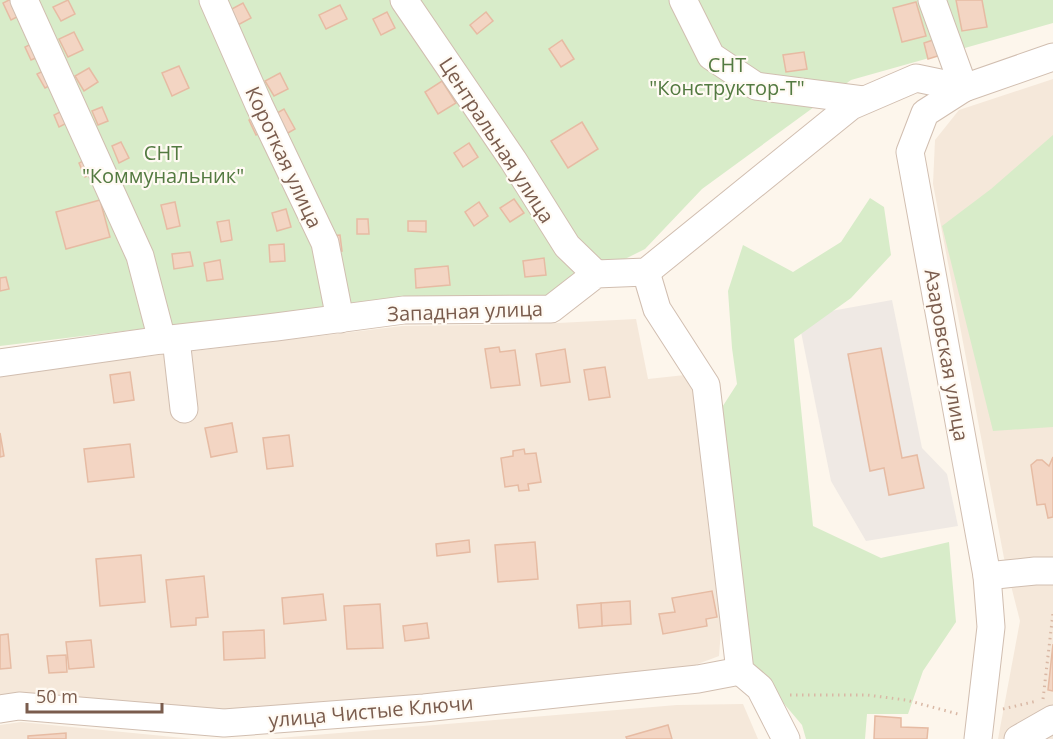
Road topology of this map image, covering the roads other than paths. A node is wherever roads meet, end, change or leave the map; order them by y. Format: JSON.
{"nodes":[{"id":1,"x":24,"y":0,"type":"edge"},
{"id":2,"x":213,"y":0,"type":"edge"},
{"id":3,"x":404,"y":0,"type":"edge"},
{"id":4,"x":683,"y":0,"type":"edge"},
{"id":5,"x":932,"y":0,"type":"edge"},
{"id":6,"x":1053,"y":57,"type":"edge"},
{"id":7,"x":964,"y":87,"type":"junction"},
{"id":8,"x":863,"y":100,"type":"junction"},
{"id":9,"x":646,"y":272,"type":"junction"},
{"id":10,"x":596,"y":274,"type":"junction"},
{"id":11,"x":340,"y":320,"type":"junction"},
{"id":12,"x":169,"y":339,"type":"junction"},
{"id":13,"x":0,"y":363,"type":"edge"},
{"id":14,"x":184,"y":409,"type":"dead end"},
{"id":15,"x":1053,"y":571,"type":"edge"},
{"id":16,"x":987,"y":576,"type":"junction"},
{"id":17,"x":740,"y":671,"type":"junction"},
{"id":18,"x":0,"y":709,"type":"edge"},
{"id":19,"x":980,"y":727,"type":"edge"},
{"id":20,"x":786,"y":739,"type":"edge"}],
"edges":[{"from":1,"to":12,"type":"street"},
{"from":2,"to":11,"type":"street","name":"Короткая улица"},
{"from":3,"to":10,"type":"street","name":"Центральная улица"},
{"from":4,"to":8,"type":"street"},
{"from":5,"to":7,"type":"street"},
{"from":6,"to":7,"type":"street","name":"Азаровская улица"},
{"from":7,"to":8,"type":"street"},
{"from":7,"to":16,"type":"street","name":"Азаровская улица"},
{"from":8,"to":9,"type":"street"},
{"from":9,"to":10,"type":"street"},
{"from":9,"to":17,"type":"street"},
{"from":10,"to":11,"type":"street","name":"Западная улица"},
{"from":11,"to":12,"type":"street","name":"Западная улица"},
{"from":12,"to":13,"type":"street","name":"Западная улица"},
{"from":12,"to":14,"type":"street"},
{"from":15,"to":16,"type":"street"},
{"from":16,"to":19,"type":"street","name":"Азаровская улица"},
{"from":17,"to":18,"type":"street","name":"улица Чистые Ключи"},
{"from":17,"to":20,"type":"street"}]}
